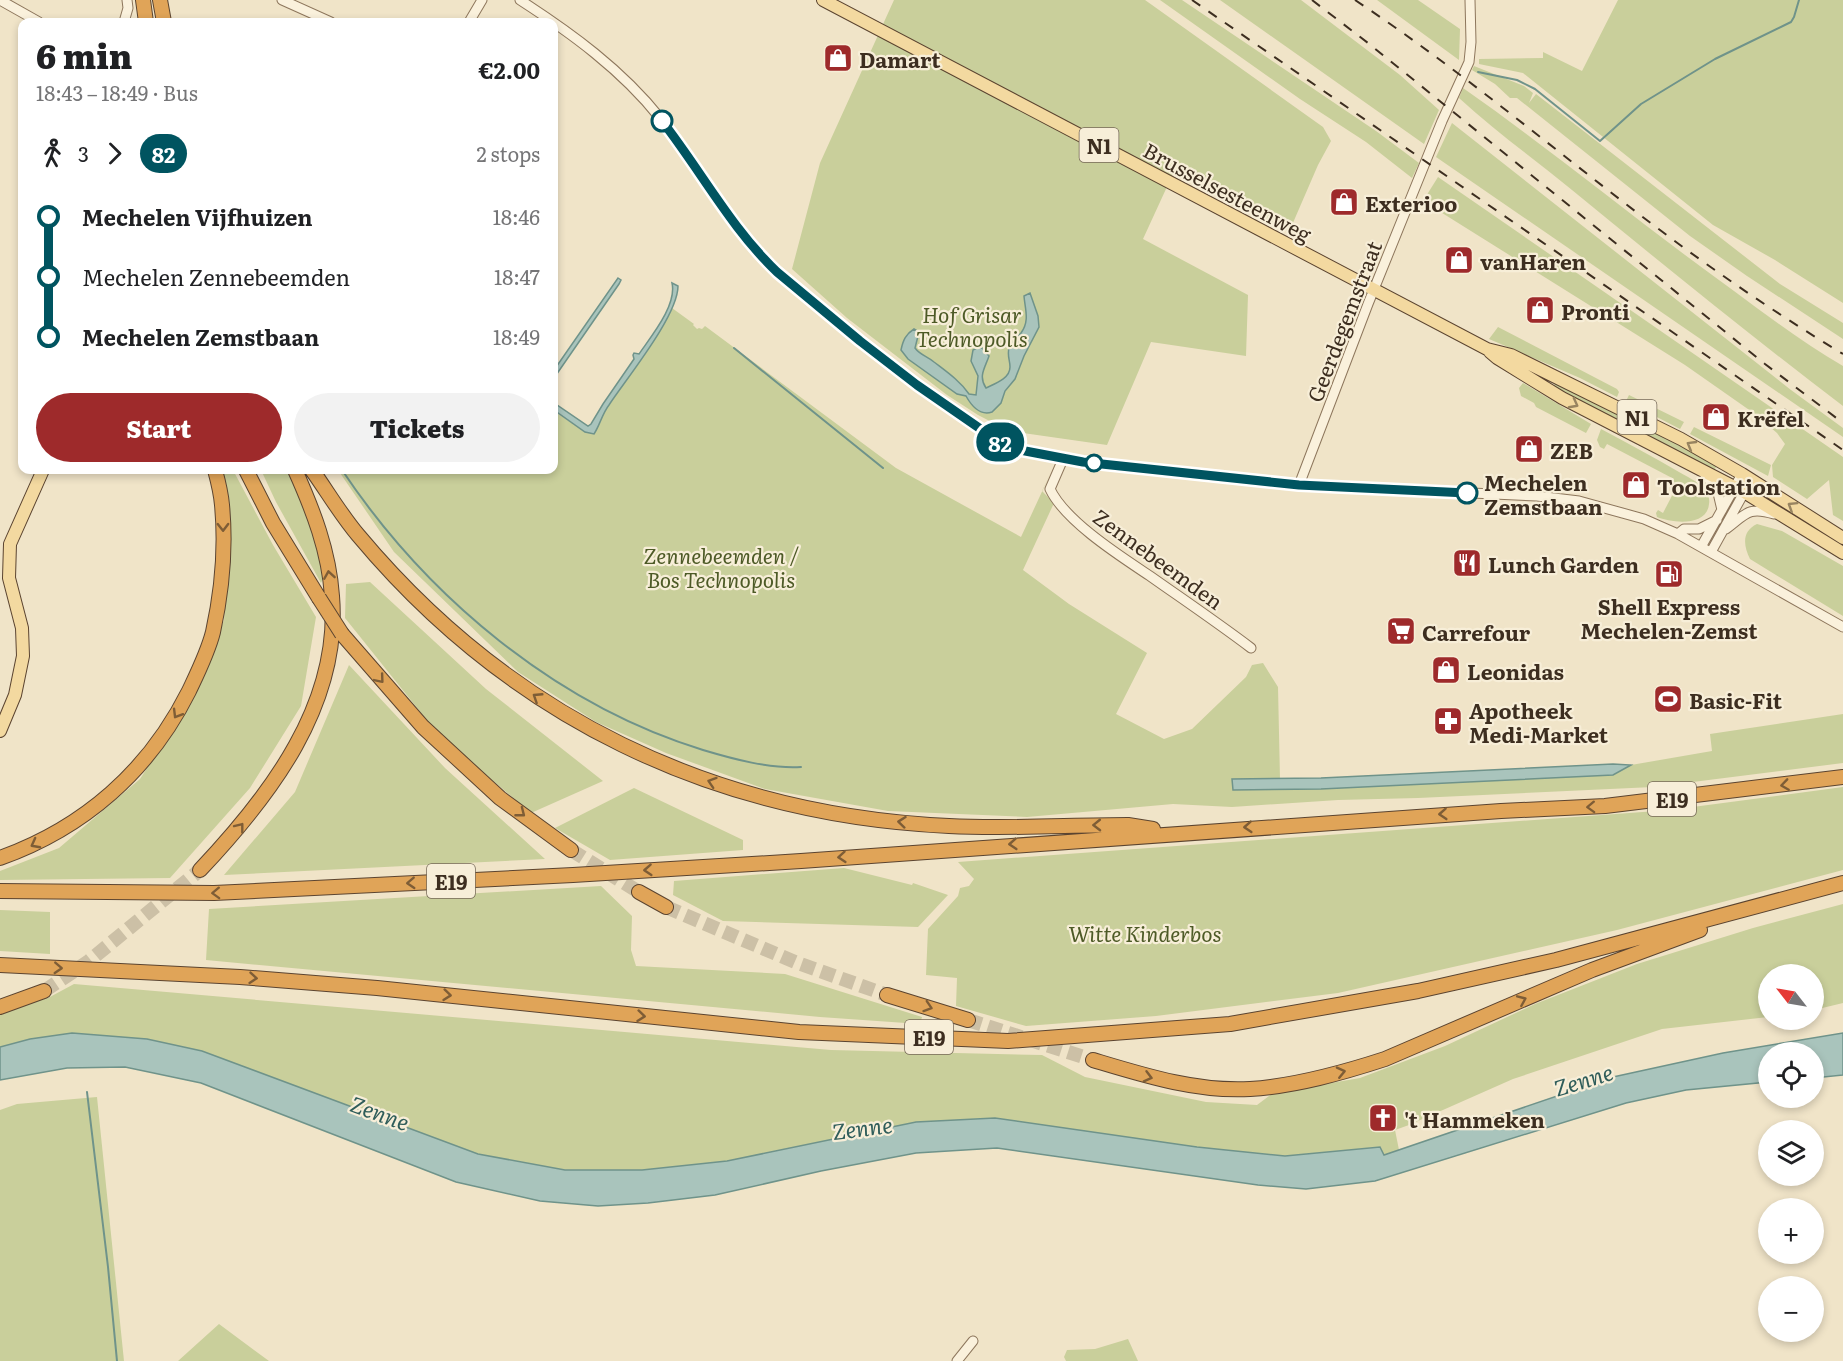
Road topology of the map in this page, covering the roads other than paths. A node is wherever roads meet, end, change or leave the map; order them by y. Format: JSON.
{"nodes":[{"id":1,"x":0,"y":0,"type":"edge"},
{"id":2,"x":127,"y":0,"type":"edge"},
{"id":3,"x":143,"y":0,"type":"edge"},
{"id":4,"x":160,"y":0,"type":"edge"},
{"id":5,"x":282,"y":0,"type":"edge"},
{"id":6,"x":482,"y":0,"type":"edge"},
{"id":7,"x":520,"y":0,"type":"edge"},
{"id":8,"x":824,"y":0,"type":"edge"},
{"id":9,"x":1470,"y":0,"type":"edge"},
{"id":10,"x":32,"y":18,"type":"edge"},
{"id":11,"x":125,"y":18,"type":"edge"},
{"id":12,"x":145,"y":18,"type":"edge"},
{"id":13,"x":163,"y":18,"type":"edge"},
{"id":14,"x":322,"y":18,"type":"edge"},
{"id":15,"x":471,"y":18,"type":"edge"},
{"id":16,"x":546,"y":18,"type":"edge"},
{"id":17,"x":558,"y":27,"type":"edge"},
{"id":18,"x":1375,"y":289,"type":"junction"},
{"id":19,"x":1487,"y":349,"type":"junction"},
{"id":20,"x":1063,"y":459,"type":"junction"},
{"id":21,"x":1702,"y":471,"type":"junction"},
{"id":22,"x":41,"y":474,"type":"edge"},
{"id":23,"x":216,"y":474,"type":"edge"},
{"id":24,"x":248,"y":474,"type":"edge"},
{"id":25,"x":297,"y":474,"type":"edge"},
{"id":26,"x":315,"y":474,"type":"edge"},
{"id":27,"x":1747,"y":477,"type":"junction"},
{"id":28,"x":1299,"y":485,"type":"junction"},
{"id":29,"x":1739,"y":490,"type":"junction"},
{"id":30,"x":1722,"y":510,"type":"junction"},
{"id":31,"x":1785,"y":518,"type":"junction"},
{"id":32,"x":1717,"y":520,"type":"junction"},
{"id":33,"x":1722,"y":532,"type":"junction"},
{"id":34,"x":1678,"y":534,"type":"junction"},
{"id":35,"x":1843,"y":538,"type":"edge"},
{"id":36,"x":5,"y":544,"type":"edge"},
{"id":37,"x":1701,"y":547,"type":"junction"},
{"id":38,"x":1711,"y":552,"type":"junction"},
{"id":39,"x":1843,"y":553,"type":"edge"},
{"id":40,"x":1843,"y":627,"type":"edge"},
{"id":41,"x":1251,"y":648,"type":"dead end"},
{"id":42,"x":0,"y":731,"type":"edge"},
{"id":43,"x":1843,"y":777,"type":"edge"},
{"id":44,"x":1176,"y":832,"type":"junction"},
{"id":45,"x":571,"y":850,"type":"tunnel mouth"},
{"id":46,"x":0,"y":858,"type":"edge"},
{"id":47,"x":200,"y":870,"type":"tunnel mouth"},
{"id":48,"x":1843,"y":883,"type":"edge"},
{"id":49,"x":0,"y":891,"type":"edge"},
{"id":50,"x":639,"y":892,"type":"tunnel mouth"},
{"id":51,"x":1778,"y":901,"type":"junction"},
{"id":52,"x":666,"y":907,"type":"tunnel mouth"},
{"id":53,"x":0,"y":965,"type":"edge"},
{"id":54,"x":44,"y":991,"type":"tunnel mouth"},
{"id":55,"x":887,"y":995,"type":"tunnel mouth"},
{"id":56,"x":0,"y":1007,"type":"edge"},
{"id":57,"x":968,"y":1020,"type":"tunnel mouth"},
{"id":58,"x":1092,"y":1060,"type":"tunnel mouth"},
{"id":59,"x":973,"y":1341,"type":"dead end"},
{"id":60,"x":957,"y":1361,"type":"edge"}],
"edges":[{"from":1,"to":10,"type":"street"},
{"from":2,"to":11,"type":"street"},
{"from":3,"to":12,"type":"highway"},
{"from":4,"to":13,"type":"highway"},
{"from":5,"to":14,"type":"street"},
{"from":6,"to":15,"type":"street"},
{"from":7,"to":16,"type":"street"},
{"from":8,"to":18,"type":"main road","name":"Brusselsesteenweg","number":"N1"},
{"from":9,"to":18,"type":"street","name":"Geerdegemstraat"},
{"from":17,"to":20,"type":"street"},
{"from":18,"to":19,"type":"main road","name":"Brusselsesteenweg","number":"N1"},
{"from":18,"to":28,"type":"street","name":"Geerdegemstraat"},
{"from":19,"to":21,"type":"main road","name":"Brusselsesteenweg","number":"N1","one_way":true},
{"from":27,"to":19,"type":"main road","name":"Brusselsesteenweg","number":"N1","one_way":true},
{"from":20,"to":28,"type":"street"},
{"from":20,"to":41,"type":"street","name":"Zennebeemden"},
{"from":21,"to":29,"type":"main road","name":"Brusselsesteenweg","number":"N1"},
{"from":21,"to":30,"type":"street"},
{"from":22,"to":36,"type":"main road"},
{"from":23,"to":46,"type":"highway","one_way":true},
{"from":24,"to":45,"type":"highway","one_way":true,"bridge":true},
{"from":47,"to":25,"type":"highway","one_way":true},
{"from":44,"to":26,"type":"highway","one_way":true},
{"from":27,"to":29,"type":"street"},
{"from":35,"to":27,"type":"main road","name":"Brusselsesteenweg","number":"N1","one_way":true},
{"from":28,"to":34,"type":"street"},
{"from":29,"to":30,"type":"street"},
{"from":29,"to":31,"type":"main road","name":"Brusselsesteenweg","number":"N1"},
{"from":29,"to":33,"type":"street"},
{"from":30,"to":32,"type":"street"},
{"from":31,"to":33,"type":"street"},
{"from":31,"to":39,"type":"main road","name":"Brusselsesteenweg","number":"N1"},
{"from":32,"to":34,"type":"street"},
{"from":32,"to":37,"type":"street"},
{"from":33,"to":38,"type":"street"},
{"from":34,"to":37,"type":"street"},
{"from":36,"to":42,"type":"main road"},
{"from":37,"to":38,"type":"street"},
{"from":38,"to":40,"type":"street"},
{"from":43,"to":44,"type":"highway","number":"E19","one_way":true},
{"from":44,"to":49,"type":"highway","number":"E19","one_way":true},
{"from":48,"to":51,"type":"highway","number":"E19"},
{"from":50,"to":52,"type":"highway"},
{"from":53,"to":51,"type":"highway","number":"E19","one_way":true},
{"from":58,"to":51,"type":"highway","one_way":true},
{"from":54,"to":56,"type":"highway"},
{"from":55,"to":57,"type":"highway","one_way":true},
{"from":59,"to":60,"type":"street"}]}
